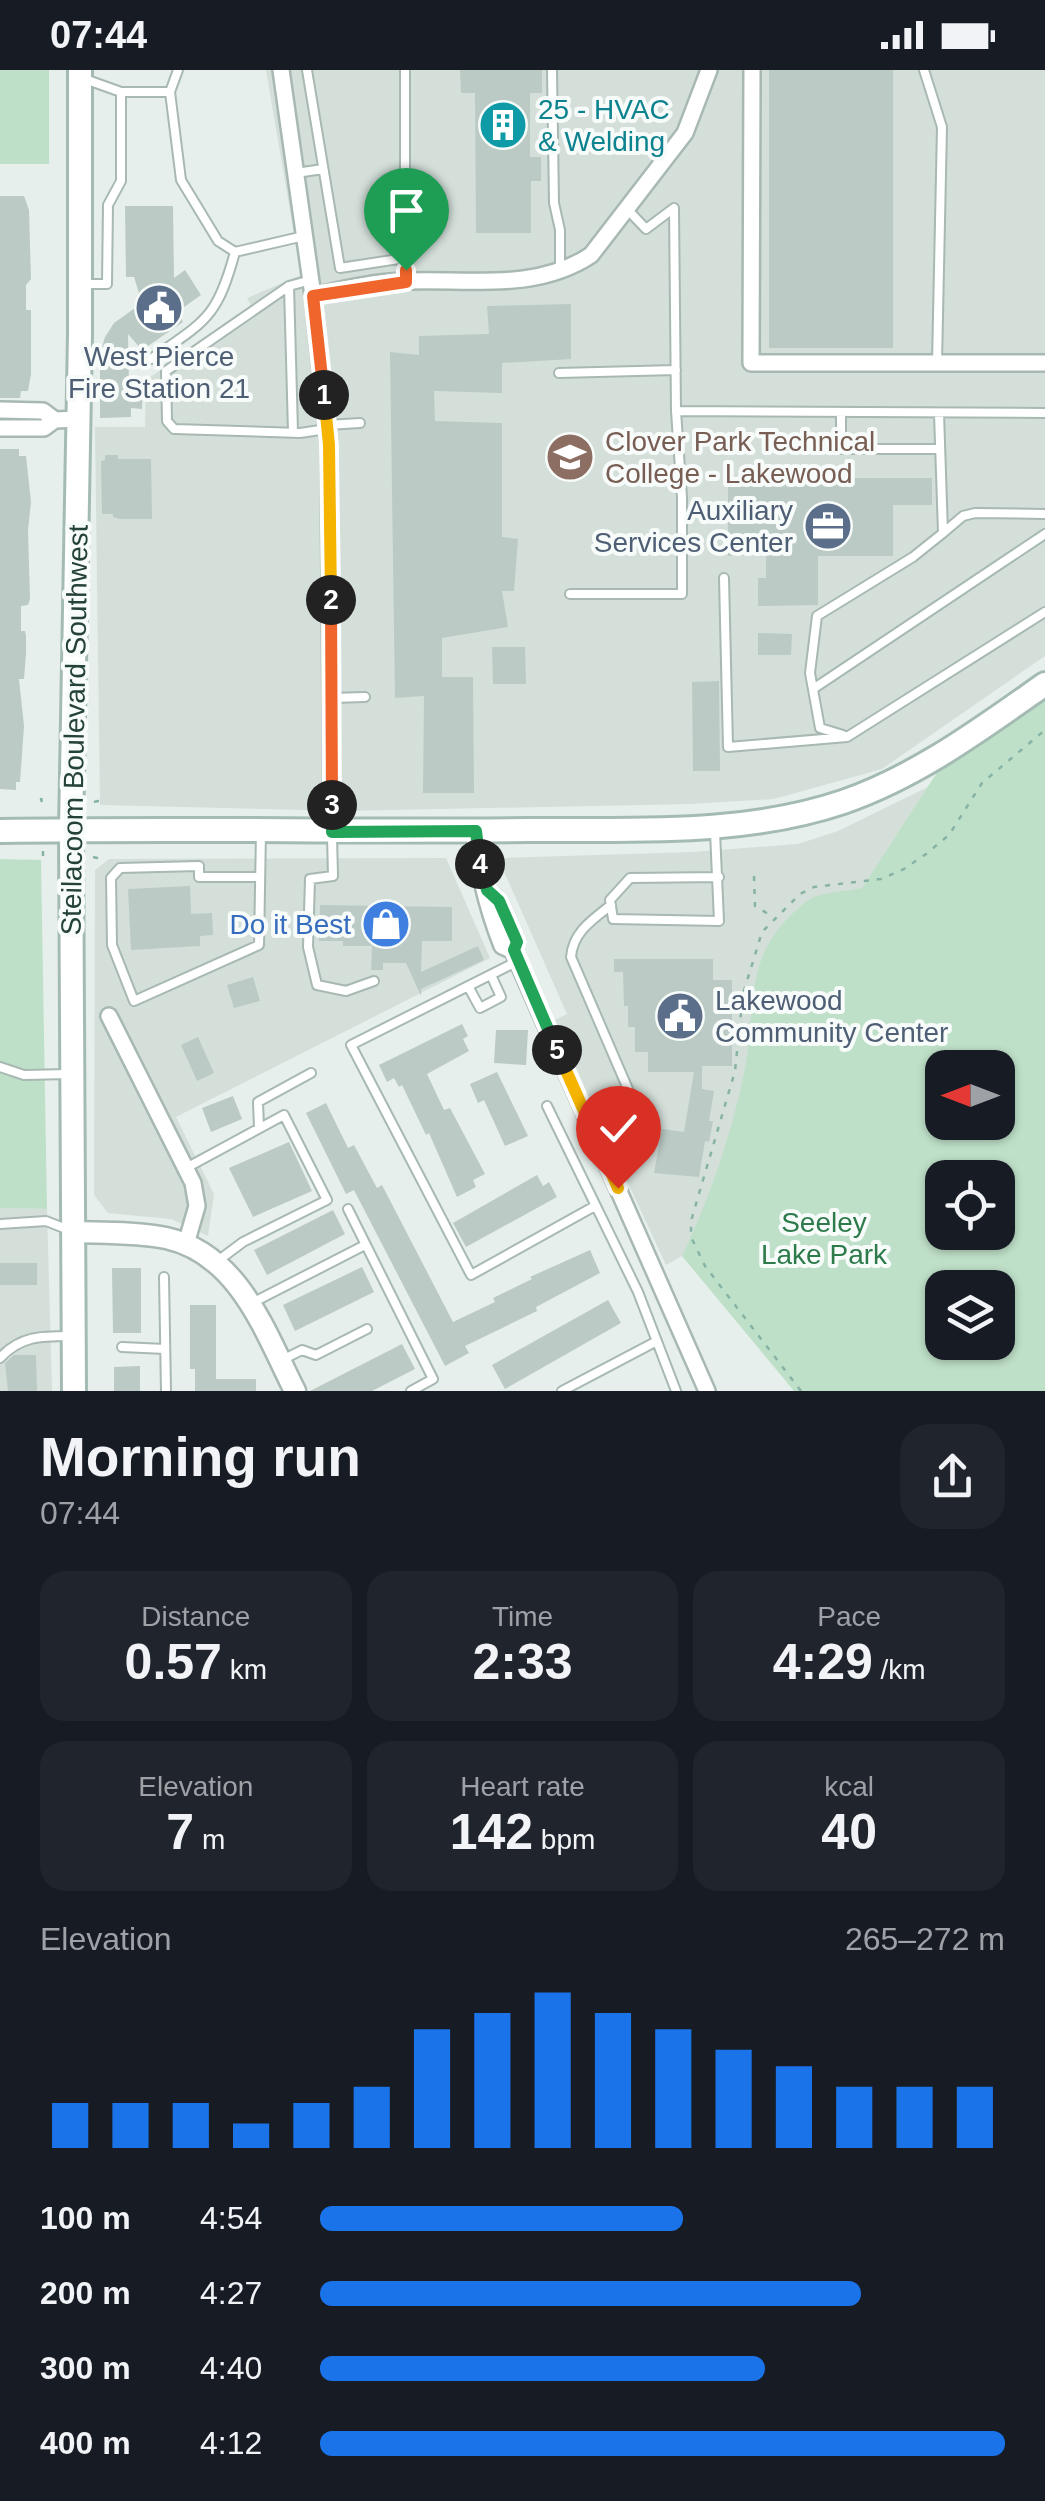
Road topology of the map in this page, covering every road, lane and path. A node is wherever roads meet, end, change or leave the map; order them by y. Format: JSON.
{"nodes":[{"id":1,"x":178,"y":70,"type":"edge"},
{"id":2,"x":281,"y":70,"type":"edge"},
{"id":3,"x":307,"y":70,"type":"edge"},
{"id":4,"x":405,"y":70,"type":"edge"},
{"id":5,"x":552,"y":70,"type":"edge"},
{"id":6,"x":710,"y":70,"type":"edge"},
{"id":7,"x":752,"y":70,"type":"edge"},
{"id":8,"x":924,"y":70,"type":"edge"},
{"id":9,"x":80,"y":73,"type":"edge"},
{"id":10,"x":122,"y":92,"type":"junction"},
{"id":11,"x":170,"y":92,"type":"junction"},
{"id":12,"x":323,"y":169,"type":"junction"},
{"id":13,"x":296,"y":173,"type":"junction"},
{"id":14,"x":628,"y":209,"type":"junction"},
{"id":15,"x":80,"y":234,"type":"junction"},
{"id":16,"x":108,"y":236,"type":"junction"},
{"id":17,"x":304,"y":236,"type":"junction"},
{"id":18,"x":235,"y":252,"type":"junction"},
{"id":19,"x":406,"y":258,"type":"junction"},
{"id":20,"x":560,"y":272,"type":"junction"},
{"id":21,"x":406,"y":282,"type":"junction"},
{"id":22,"x":80,"y":284,"type":"junction"},
{"id":23,"x":289,"y":286,"type":"junction"},
{"id":24,"x":312,"y":288,"type":"junction"},
{"id":25,"x":151,"y":359,"type":"dead end"},
{"id":26,"x":937,"y":363,"type":"junction"},
{"id":27,"x":1045,"y":363,"type":"edge"},
{"id":28,"x":676,"y":370,"type":"junction"},
{"id":29,"x":559,"y":374,"type":"dead end"},
{"id":30,"x":0,"y":410,"type":"edge"},
{"id":31,"x":676,"y":412,"type":"junction"},
{"id":32,"x":840,"y":412,"type":"junction"},
{"id":33,"x":940,"y":413,"type":"junction"},
{"id":34,"x":1045,"y":413,"type":"edge"},
{"id":35,"x":66,"y":420,"type":"junction"},
{"id":36,"x":360,"y":423,"type":"dead end"},
{"id":37,"x":327,"y":427,"type":"junction"},
{"id":38,"x":0,"y":428,"type":"edge"},
{"id":39,"x":292,"y":432,"type":"junction"},
{"id":40,"x":940,"y":449,"type":"junction"},
{"id":41,"x":1045,"y":514,"type":"edge"},
{"id":42,"x":943,"y":532,"type":"junction"},
{"id":43,"x":1045,"y":534,"type":"edge"},
{"id":44,"x":724,"y":578,"type":"dead end"},
{"id":45,"x":570,"y":594,"type":"dead end"},
{"id":46,"x":1045,"y":612,"type":"edge"},
{"id":47,"x":1045,"y":684,"type":"edge"},
{"id":48,"x":813,"y":689,"type":"junction"},
{"id":49,"x":365,"y":697,"type":"dead end"},
{"id":50,"x":332,"y":698,"type":"junction"},
{"id":51,"x":1045,"y":730,"type":"edge"},
{"id":52,"x":847,"y":737,"type":"junction"},
{"id":53,"x":94,"y":802,"type":"dead end"},
{"id":54,"x":94,"y":808,"type":"dead end"},
{"id":55,"x":715,"y":827,"type":"junction"},
{"id":56,"x":71,"y":830,"type":"junction"},
{"id":57,"x":0,"y":831,"type":"edge"},
{"id":58,"x":476,"y":831,"type":"junction"},
{"id":59,"x":262,"y":832,"type":"junction"},
{"id":60,"x":332,"y":832,"type":"junction"},
{"id":61,"x":43,"y":850,"type":"dead end"},
{"id":62,"x":48,"y":854,"type":"dead end"},
{"id":63,"x":754,"y":876,"type":"dead end"},
{"id":64,"x":719,"y":877,"type":"junction"},
{"id":65,"x":260,"y":878,"type":"junction"},
{"id":66,"x":611,"y":905,"type":"junction"},
{"id":67,"x":774,"y":918,"type":"junction"},
{"id":68,"x":516,"y":956,"type":"junction"},
{"id":69,"x":491,"y":974,"type":"junction"},
{"id":70,"x":374,"y":980,"type":"dead end"},
{"id":71,"x":468,"y":986,"type":"junction"},
{"id":72,"x":109,"y":1016,"type":"dead end"},
{"id":73,"x":0,"y":1067,"type":"edge"},
{"id":74,"x":311,"y":1073,"type":"dead end"},
{"id":75,"x":74,"y":1074,"type":"junction"},
{"id":76,"x":630,"y":1096,"type":"dead end"},
{"id":77,"x":546,"y":1106,"type":"dead end"},
{"id":78,"x":259,"y":1128,"type":"junction"},
{"id":79,"x":186,"y":1168,"type":"junction"},
{"id":80,"x":595,"y":1206,"type":"junction"},
{"id":81,"x":348,"y":1210,"type":"dead end"},
{"id":82,"x":0,"y":1224,"type":"edge"},
{"id":83,"x":74,"y":1232,"type":"junction"},
{"id":84,"x":186,"y":1244,"type":"junction"},
{"id":85,"x":365,"y":1244,"type":"junction"},
{"id":86,"x":215,"y":1262,"type":"junction"},
{"id":87,"x":164,"y":1277,"type":"dead end"},
{"id":88,"x":250,"y":1304,"type":"junction"},
{"id":89,"x":367,"y":1330,"type":"dead end"},
{"id":90,"x":74,"y":1336,"type":"junction"},
{"id":91,"x":657,"y":1341,"type":"junction"},
{"id":92,"x":122,"y":1347,"type":"dead end"},
{"id":93,"x":165,"y":1349,"type":"junction"},
{"id":94,"x":0,"y":1358,"type":"edge"},
{"id":95,"x":280,"y":1362,"type":"junction"},
{"id":96,"x":74,"y":1391,"type":"edge"},
{"id":97,"x":166,"y":1391,"type":"edge"},
{"id":98,"x":296,"y":1391,"type":"edge"},
{"id":99,"x":411,"y":1391,"type":"edge"},
{"id":100,"x":562,"y":1391,"type":"edge"},
{"id":101,"x":676,"y":1391,"type":"edge"},
{"id":102,"x":707,"y":1391,"type":"edge"},
{"id":103,"x":801,"y":1391,"type":"edge"}],
"edges":[{"from":1,"to":11,"type":"lane"},
{"from":2,"to":13,"type":"street"},
{"from":3,"to":12,"type":"lane"},
{"from":4,"to":19,"type":"lane"},
{"from":5,"to":20,"type":"lane"},
{"from":6,"to":14,"type":"street"},
{"from":7,"to":26,"type":"street"},
{"from":8,"to":26,"type":"lane"},
{"from":9,"to":10,"type":"lane"},
{"from":9,"to":15,"type":"main road","name":"Steilacoom Boulevard Southwest"},
{"from":10,"to":11,"type":"lane"},
{"from":10,"to":16,"type":"lane"},
{"from":11,"to":18,"type":"lane"},
{"from":12,"to":13,"type":"lane"},
{"from":12,"to":19,"type":"lane"},
{"from":13,"to":17,"type":"street"},
{"from":14,"to":20,"type":"street"},
{"from":14,"to":28,"type":"lane"},
{"from":15,"to":16,"type":"lane"},
{"from":15,"to":22,"type":"main road","name":"Steilacoom Boulevard Southwest"},
{"from":16,"to":22,"type":"lane"},
{"from":17,"to":18,"type":"lane"},
{"from":17,"to":24,"type":"street"},
{"from":18,"to":25,"type":"lane"},
{"from":19,"to":21,"type":"lane"},
{"from":20,"to":21,"type":"street"},
{"from":21,"to":24,"type":"street"},
{"from":22,"to":35,"type":"main road","name":"Steilacoom Boulevard Southwest"},
{"from":23,"to":24,"type":"lane"},
{"from":23,"to":39,"type":"lane"},
{"from":23,"to":39,"type":"lane"},
{"from":24,"to":37,"type":"street"},
{"from":26,"to":27,"type":"street"},
{"from":28,"to":29,"type":"lane"},
{"from":28,"to":31,"type":"lane"},
{"from":30,"to":35,"type":"street"},
{"from":31,"to":32,"type":"lane"},
{"from":31,"to":45,"type":"lane"},
{"from":32,"to":33,"type":"lane"},
{"from":32,"to":40,"type":"lane"},
{"from":33,"to":34,"type":"lane"},
{"from":33,"to":40,"type":"lane"},
{"from":35,"to":38,"type":"street"},
{"from":35,"to":56,"type":"main road","name":"Steilacoom Boulevard Southwest"},
{"from":36,"to":37,"type":"lane"},
{"from":37,"to":39,"type":"lane"},
{"from":37,"to":50,"type":"street"},
{"from":40,"to":42,"type":"lane"},
{"from":41,"to":42,"type":"lane"},
{"from":42,"to":48,"type":"lane"},
{"from":43,"to":48,"type":"lane"},
{"from":44,"to":52,"type":"lane"},
{"from":46,"to":52,"type":"lane"},
{"from":47,"to":55,"type":"main road"},
{"from":48,"to":52,"type":"lane"},
{"from":49,"to":50,"type":"lane"},
{"from":50,"to":60,"type":"street"},
{"from":51,"to":67,"type":"path"},
{"from":53,"to":54,"type":"path"},
{"from":55,"to":58,"type":"main road"},
{"from":55,"to":64,"type":"lane"},
{"from":56,"to":57,"type":"main road"},
{"from":56,"to":59,"type":"main road"},
{"from":56,"to":75,"type":"main road","name":"Steilacoom Boulevard Southwest"},
{"from":58,"to":60,"type":"main road"},
{"from":58,"to":68,"type":"street"},
{"from":59,"to":60,"type":"main road"},
{"from":59,"to":65,"type":"lane"},
{"from":60,"to":70,"type":"lane"},
{"from":61,"to":62,"type":"path"},
{"from":63,"to":67,"type":"path"},
{"from":64,"to":66,"type":"lane"},
{"from":64,"to":66,"type":"lane"},
{"from":65,"to":65,"type":"lane"},
{"from":66,"to":76,"type":"lane"},
{"from":67,"to":103,"type":"path"},
{"from":68,"to":69,"type":"lane"},
{"from":68,"to":102,"type":"street"},
{"from":69,"to":71,"type":"lane"},
{"from":69,"to":71,"type":"lane"},
{"from":71,"to":80,"type":"lane"},
{"from":72,"to":79,"type":"street"},
{"from":73,"to":75,"type":"lane"},
{"from":74,"to":78,"type":"lane"},
{"from":75,"to":83,"type":"main road","name":"Steilacoom Boulevard Southwest"},
{"from":77,"to":80,"type":"lane"},
{"from":78,"to":79,"type":"lane"},
{"from":78,"to":86,"type":"lane"},
{"from":79,"to":84,"type":"street"},
{"from":80,"to":91,"type":"lane"},
{"from":81,"to":85,"type":"lane"},
{"from":82,"to":83,"type":"lane"},
{"from":83,"to":84,"type":"street"},
{"from":83,"to":90,"type":"main road","name":"Steilacoom Boulevard Southwest"},
{"from":84,"to":86,"type":"street"},
{"from":85,"to":88,"type":"lane"},
{"from":85,"to":99,"type":"lane"},
{"from":86,"to":88,"type":"street"},
{"from":87,"to":93,"type":"lane"},
{"from":88,"to":95,"type":"street"},
{"from":89,"to":95,"type":"lane"},
{"from":90,"to":94,"type":"lane"},
{"from":90,"to":96,"type":"main road","name":"Steilacoom Boulevard Southwest"},
{"from":91,"to":100,"type":"lane"},
{"from":91,"to":101,"type":"lane"},
{"from":92,"to":93,"type":"lane"},
{"from":93,"to":97,"type":"lane"},
{"from":95,"to":98,"type":"street"}]}
